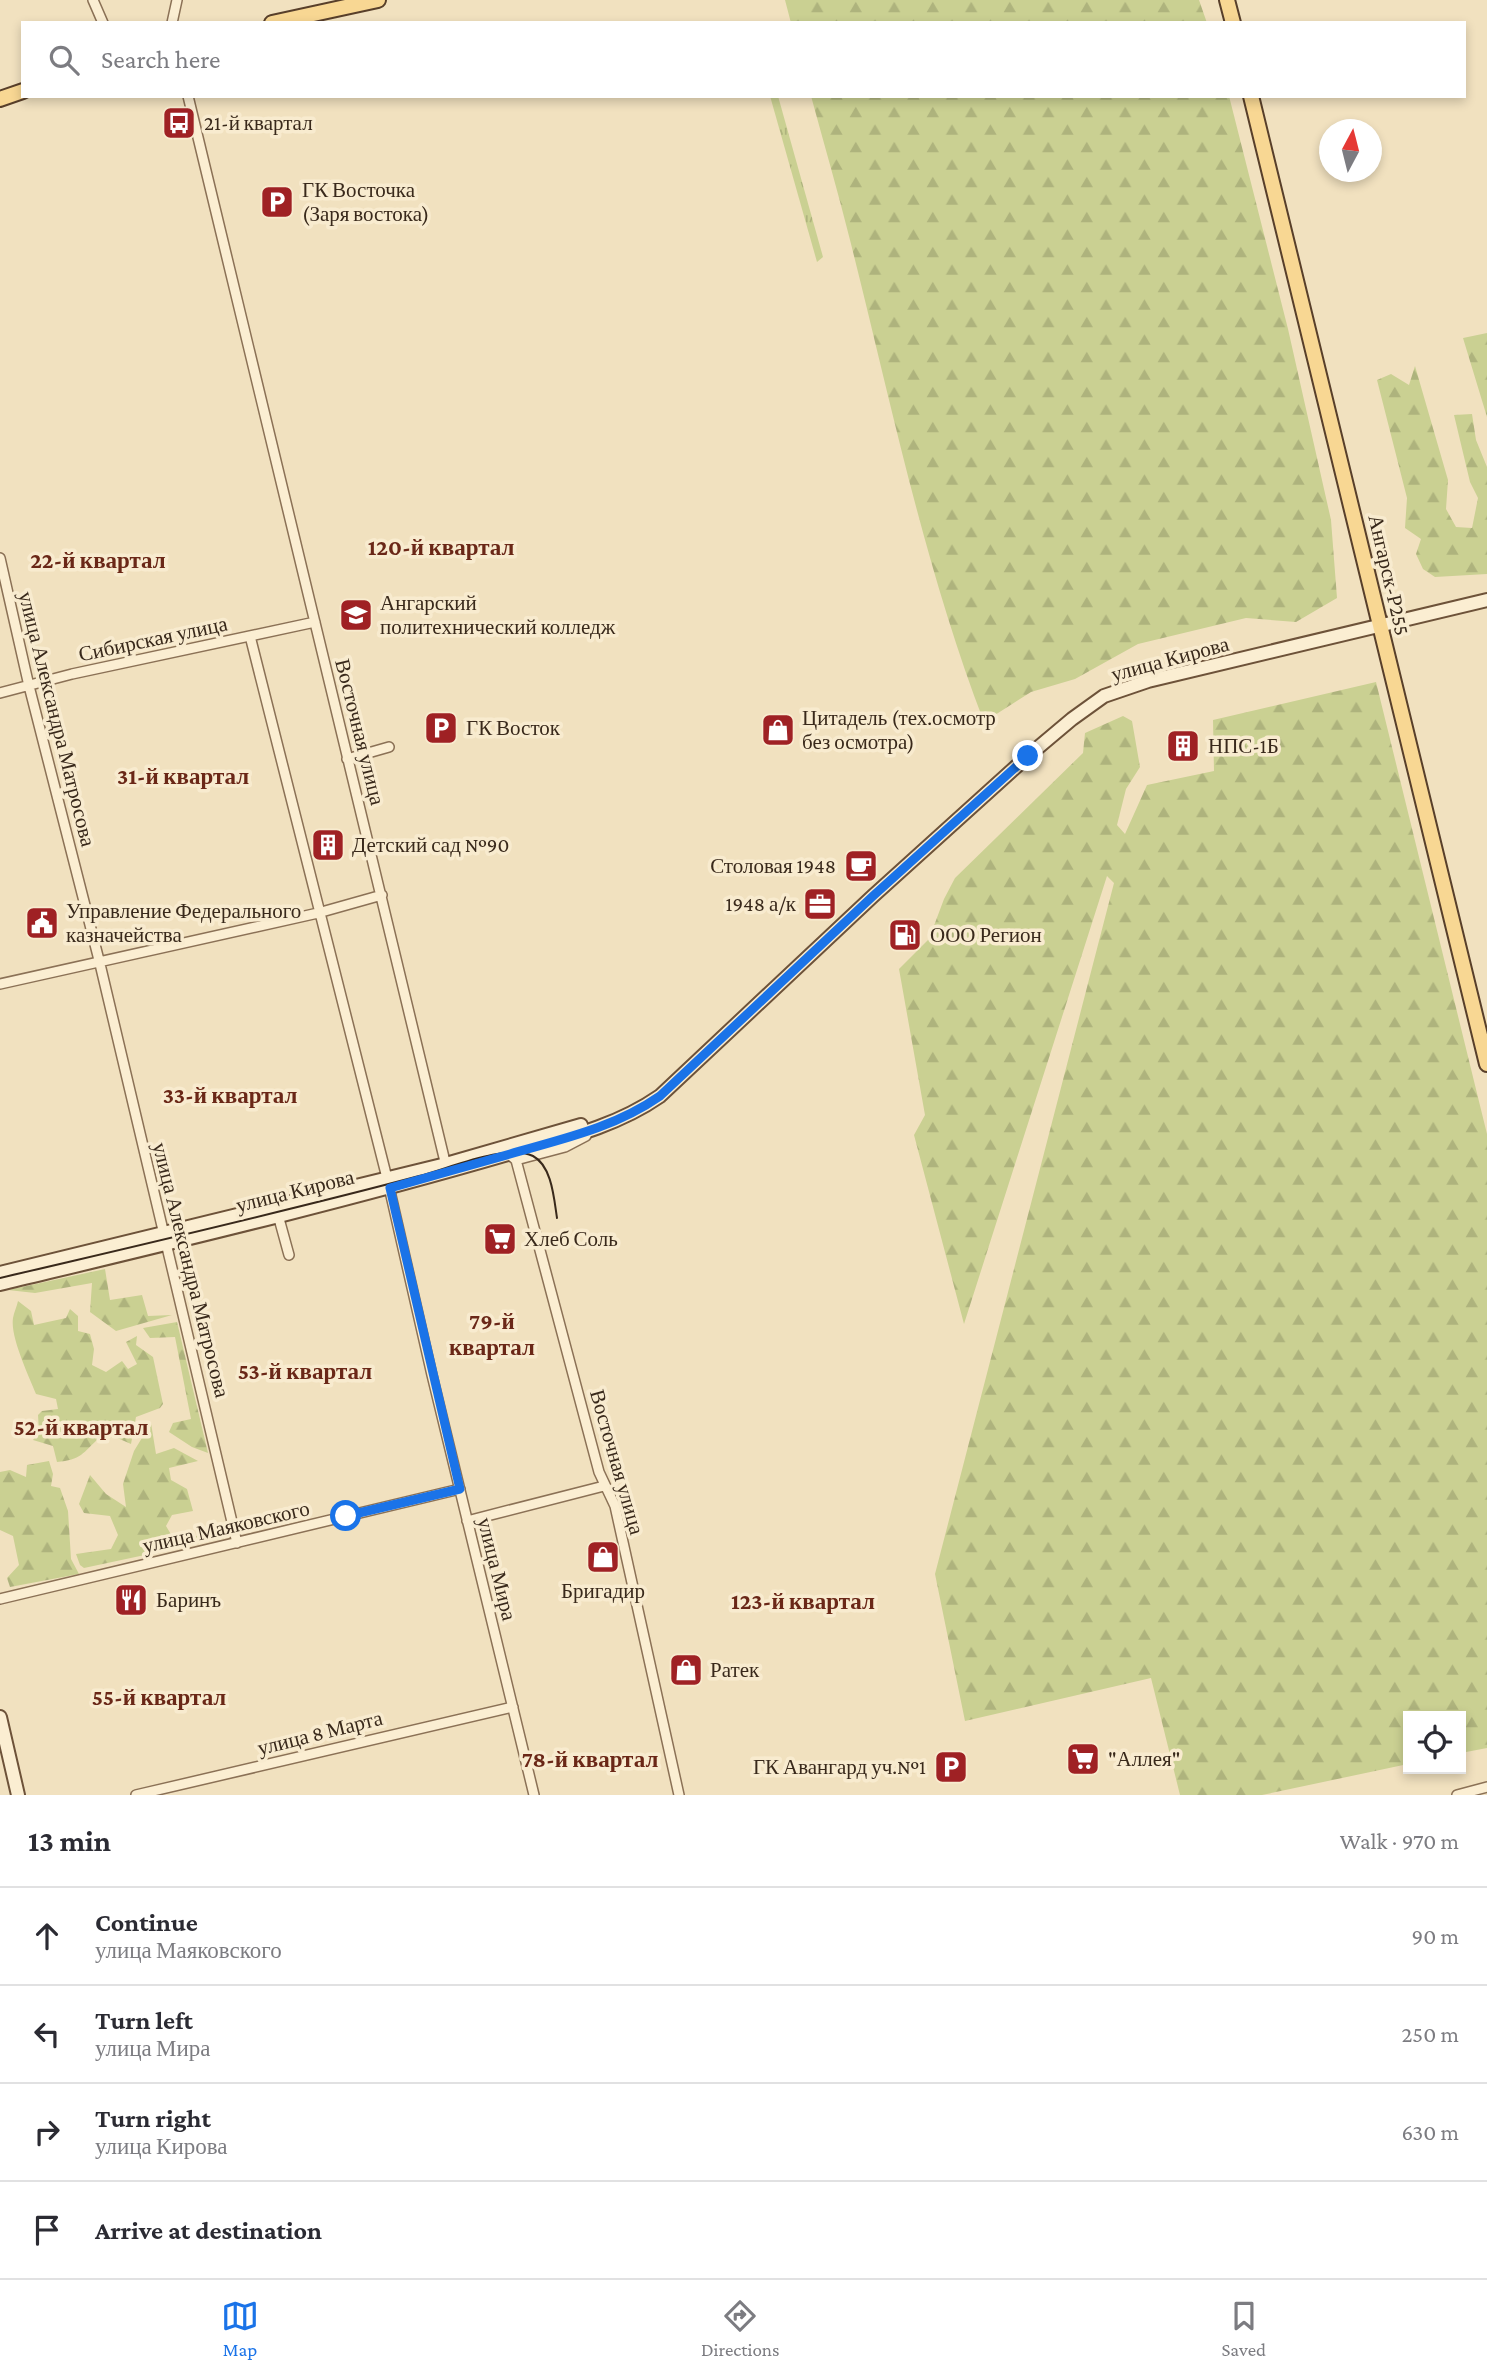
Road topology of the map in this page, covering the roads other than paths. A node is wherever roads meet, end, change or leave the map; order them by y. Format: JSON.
{"nodes":[{"id":1,"x":93,"y":0,"type":"edge"},
{"id":2,"x":177,"y":0,"type":"edge"},
{"id":3,"x":378,"y":0,"type":"edge"},
{"id":4,"x":1227,"y":0,"type":"edge"},
{"id":5,"x":102,"y":21,"type":"edge"},
{"id":6,"x":172,"y":21,"type":"edge"},
{"id":7,"x":281,"y":21,"type":"edge"},
{"id":8,"x":1232,"y":21,"type":"edge"},
{"id":9,"x":21,"y":92,"type":"edge"},
{"id":10,"x":188,"y":98,"type":"edge"},
{"id":11,"x":1252,"y":98,"type":"edge"},
{"id":12,"x":0,"y":99,"type":"edge"},
{"id":13,"x":0,"y":558,"type":"edge"},
{"id":14,"x":1487,"y":600,"type":"edge"},
{"id":15,"x":315,"y":622,"type":"junction"},
{"id":16,"x":1379,"y":627,"type":"junction"},
{"id":17,"x":250,"y":636,"type":"junction"},
{"id":18,"x":29,"y":685,"type":"junction"},
{"id":19,"x":0,"y":693,"type":"edge"},
{"id":20,"x":389,"y":747,"type":"dead end"},
{"id":21,"x":347,"y":759,"type":"junction"},
{"id":22,"x":382,"y":895,"type":"junction"},
{"id":23,"x":318,"y":913,"type":"junction"},
{"id":24,"x":100,"y":964,"type":"junction"},
{"id":25,"x":0,"y":984,"type":"edge"},
{"id":26,"x":1487,"y":1064,"type":"edge"},
{"id":27,"x":636,"y":1113,"type":"junction"},
{"id":28,"x":508,"y":1154,"type":"junction"},
{"id":29,"x":447,"y":1168,"type":"junction"},
{"id":30,"x":388,"y":1183,"type":"junction"},
{"id":31,"x":278,"y":1215,"type":"junction"},
{"id":32,"x":164,"y":1238,"type":"junction"},
{"id":33,"x":289,"y":1255,"type":"dead end"},
{"id":34,"x":0,"y":1273,"type":"edge"},
{"id":35,"x":0,"y":1284,"type":"edge"},
{"id":36,"x":604,"y":1486,"type":"junction"},
{"id":37,"x":460,"y":1489,"type":"junction"},
{"id":38,"x":467,"y":1521,"type":"junction"},
{"id":39,"x":237,"y":1543,"type":"junction"},
{"id":40,"x":0,"y":1599,"type":"edge"},
{"id":41,"x":513,"y":1706,"type":"junction"},
{"id":42,"x":0,"y":1717,"type":"edge"},
{"id":43,"x":1487,"y":1787,"type":"edge"},
{"id":44,"x":18,"y":1795,"type":"edge"},
{"id":45,"x":136,"y":1795,"type":"edge"},
{"id":46,"x":534,"y":1795,"type":"edge"},
{"id":47,"x":679,"y":1795,"type":"edge"},
{"id":48,"x":1457,"y":1795,"type":"edge"}],
"edges":[{"from":1,"to":5,"type":"street"},
{"from":2,"to":6,"type":"street"},
{"from":3,"to":7,"type":"main road"},
{"from":4,"to":8,"type":"main road"},
{"from":9,"to":12,"type":"main road"},
{"from":10,"to":15,"type":"street","name":"Восточная улица"},
{"from":11,"to":16,"type":"main road","name":"Ангарск-Р255"},
{"from":13,"to":18,"type":"street","name":"улица Александра Матросова"},
{"from":14,"to":16,"type":"street","name":"улица Кирова"},
{"from":15,"to":17,"type":"street","name":"Сибирская улица"},
{"from":15,"to":21,"type":"street","name":"Восточная улица"},
{"from":16,"to":26,"type":"main road","name":"Ангарск-Р255"},
{"from":16,"to":27,"type":"street","name":"улица Кирова"},
{"from":17,"to":18,"type":"street","name":"Сибирская улица"},
{"from":17,"to":23,"type":"street","name":"улица Мира"},
{"from":18,"to":19,"type":"street","name":"Сибирская улица"},
{"from":18,"to":24,"type":"street","name":"улица Александра Матросова"},
{"from":20,"to":21,"type":"street"},
{"from":21,"to":22,"type":"street","name":"Восточная улица"},
{"from":22,"to":23,"type":"street"},
{"from":22,"to":29,"type":"street","name":"Восточная улица"},
{"from":23,"to":24,"type":"street"},
{"from":23,"to":30,"type":"street","name":"улица Мира"},
{"from":24,"to":25,"type":"street"},
{"from":24,"to":32,"type":"street","name":"улица Александра Матросова"},
{"from":27,"to":28,"type":"street","name":"улица Кирова"},
{"from":27,"to":28,"type":"street","name":"улица Кирова"},
{"from":28,"to":29,"type":"street","name":"улица Кирова"},
{"from":28,"to":36,"type":"street","name":"Восточная улица"},
{"from":29,"to":30,"type":"street","name":"улица Кирова"},
{"from":30,"to":31,"type":"street","name":"улица Кирова"},
{"from":30,"to":32,"type":"street","name":"улица Кирова"},
{"from":30,"to":37,"type":"street","name":"улица Мира"},
{"from":31,"to":32,"type":"street","name":"улица Кирова"},
{"from":31,"to":33,"type":"street"},
{"from":32,"to":34,"type":"street","name":"улица Кирова"},
{"from":32,"to":35,"type":"street","name":"улица Кирова"},
{"from":32,"to":39,"type":"street","name":"улица Александра Матросова"},
{"from":36,"to":38,"type":"street"},
{"from":36,"to":47,"type":"street","name":"Восточная улица"},
{"from":37,"to":38,"type":"street","name":"улица Мира"},
{"from":37,"to":39,"type":"street","name":"улица Маяковского"},
{"from":38,"to":41,"type":"street","name":"улица Мира"},
{"from":39,"to":40,"type":"street","name":"улица Маяковского"},
{"from":41,"to":45,"type":"street","name":"улица 8 Марта"},
{"from":41,"to":46,"type":"street","name":"улица Мира"},
{"from":42,"to":44,"type":"street"},
{"from":43,"to":48,"type":"street"}]}
